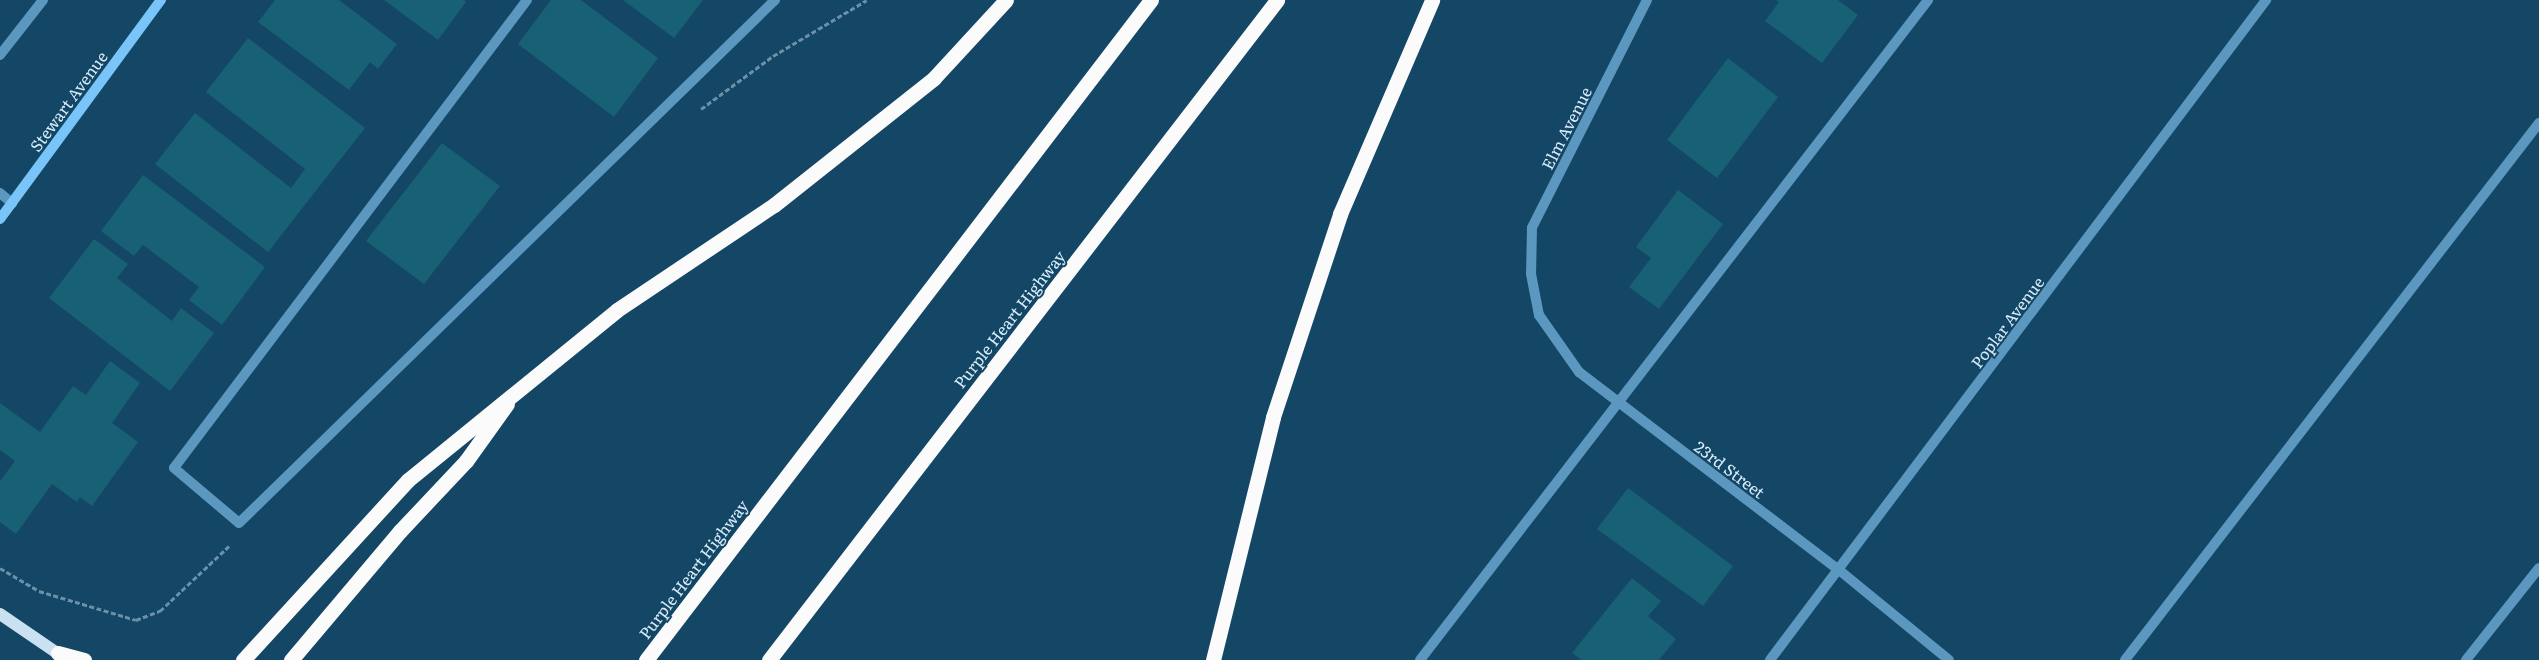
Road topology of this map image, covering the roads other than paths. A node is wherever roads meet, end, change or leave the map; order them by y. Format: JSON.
{"nodes":[{"id":1,"x":43,"y":0,"type":"edge"},
{"id":2,"x":161,"y":0,"type":"edge"},
{"id":3,"x":527,"y":0,"type":"edge"},
{"id":4,"x":775,"y":0,"type":"edge"},
{"id":5,"x":1006,"y":0,"type":"edge"},
{"id":6,"x":1151,"y":0,"type":"edge"},
{"id":7,"x":1277,"y":0,"type":"edge"},
{"id":8,"x":1432,"y":0,"type":"edge"},
{"id":9,"x":1648,"y":0,"type":"edge"},
{"id":10,"x":1928,"y":0,"type":"edge"},
{"id":11,"x":2266,"y":0,"type":"edge"},
{"id":12,"x":0,"y":55,"type":"edge"},
{"id":13,"x":2539,"y":123,"type":"edge"},
{"id":14,"x":0,"y":194,"type":"edge"},
{"id":15,"x":12,"y":203,"type":"junction"},
{"id":16,"x":0,"y":219,"type":"edge"},
{"id":17,"x":1531,"y":274,"type":"joint"},
{"id":18,"x":521,"y":385,"type":"junction"},
{"id":19,"x":1618,"y":404,"type":"junction"},
{"id":20,"x":2539,"y":568,"type":"edge"},
{"id":21,"x":1840,"y":570,"type":"junction"},
{"id":22,"x":0,"y":614,"type":"edge"},
{"id":23,"x":63,"y":657,"type":"edge"},
{"id":24,"x":84,"y":660,"type":"edge"},
{"id":25,"x":243,"y":660,"type":"edge"},
{"id":26,"x":291,"y":660,"type":"edge"},
{"id":27,"x":646,"y":660,"type":"edge"},
{"id":28,"x":770,"y":660,"type":"edge"},
{"id":29,"x":1213,"y":660,"type":"edge"},
{"id":30,"x":1420,"y":660,"type":"edge"},
{"id":31,"x":1770,"y":660,"type":"edge"},
{"id":32,"x":1949,"y":660,"type":"edge"},
{"id":33,"x":2125,"y":660,"type":"edge"},
{"id":34,"x":2466,"y":660,"type":"edge"}],
"edges":[{"from":1,"to":12,"type":"street"},
{"from":2,"to":15,"type":"main road","name":"Stewart Avenue"},
{"from":3,"to":4,"type":"street"},
{"from":5,"to":18,"type":"highway"},
{"from":6,"to":27,"type":"highway","name":"Purple Heart Highway"},
{"from":7,"to":28,"type":"highway","name":"Purple Heart Highway"},
{"from":8,"to":29,"type":"highway"},
{"from":9,"to":17,"type":"street","name":"Elm Avenue"},
{"from":10,"to":19,"type":"street"},
{"from":11,"to":21,"type":"street","name":"Poplar Avenue"},
{"from":13,"to":33,"type":"street"},
{"from":14,"to":15,"type":"street"},
{"from":15,"to":16,"type":"main road","name":"Stewart Avenue"},
{"from":17,"to":19,"type":"street","name":"23rd Street"},
{"from":18,"to":25,"type":"highway"},
{"from":18,"to":26,"type":"highway"},
{"from":19,"to":21,"type":"street","name":"23rd Street"},
{"from":19,"to":30,"type":"street"},
{"from":20,"to":34,"type":"street"},
{"from":21,"to":31,"type":"street","name":"Poplar Avenue"},
{"from":21,"to":32,"type":"street","name":"23rd Street"},
{"from":22,"to":23,"type":"main road"},
{"from":23,"to":24,"type":"highway"}]}
